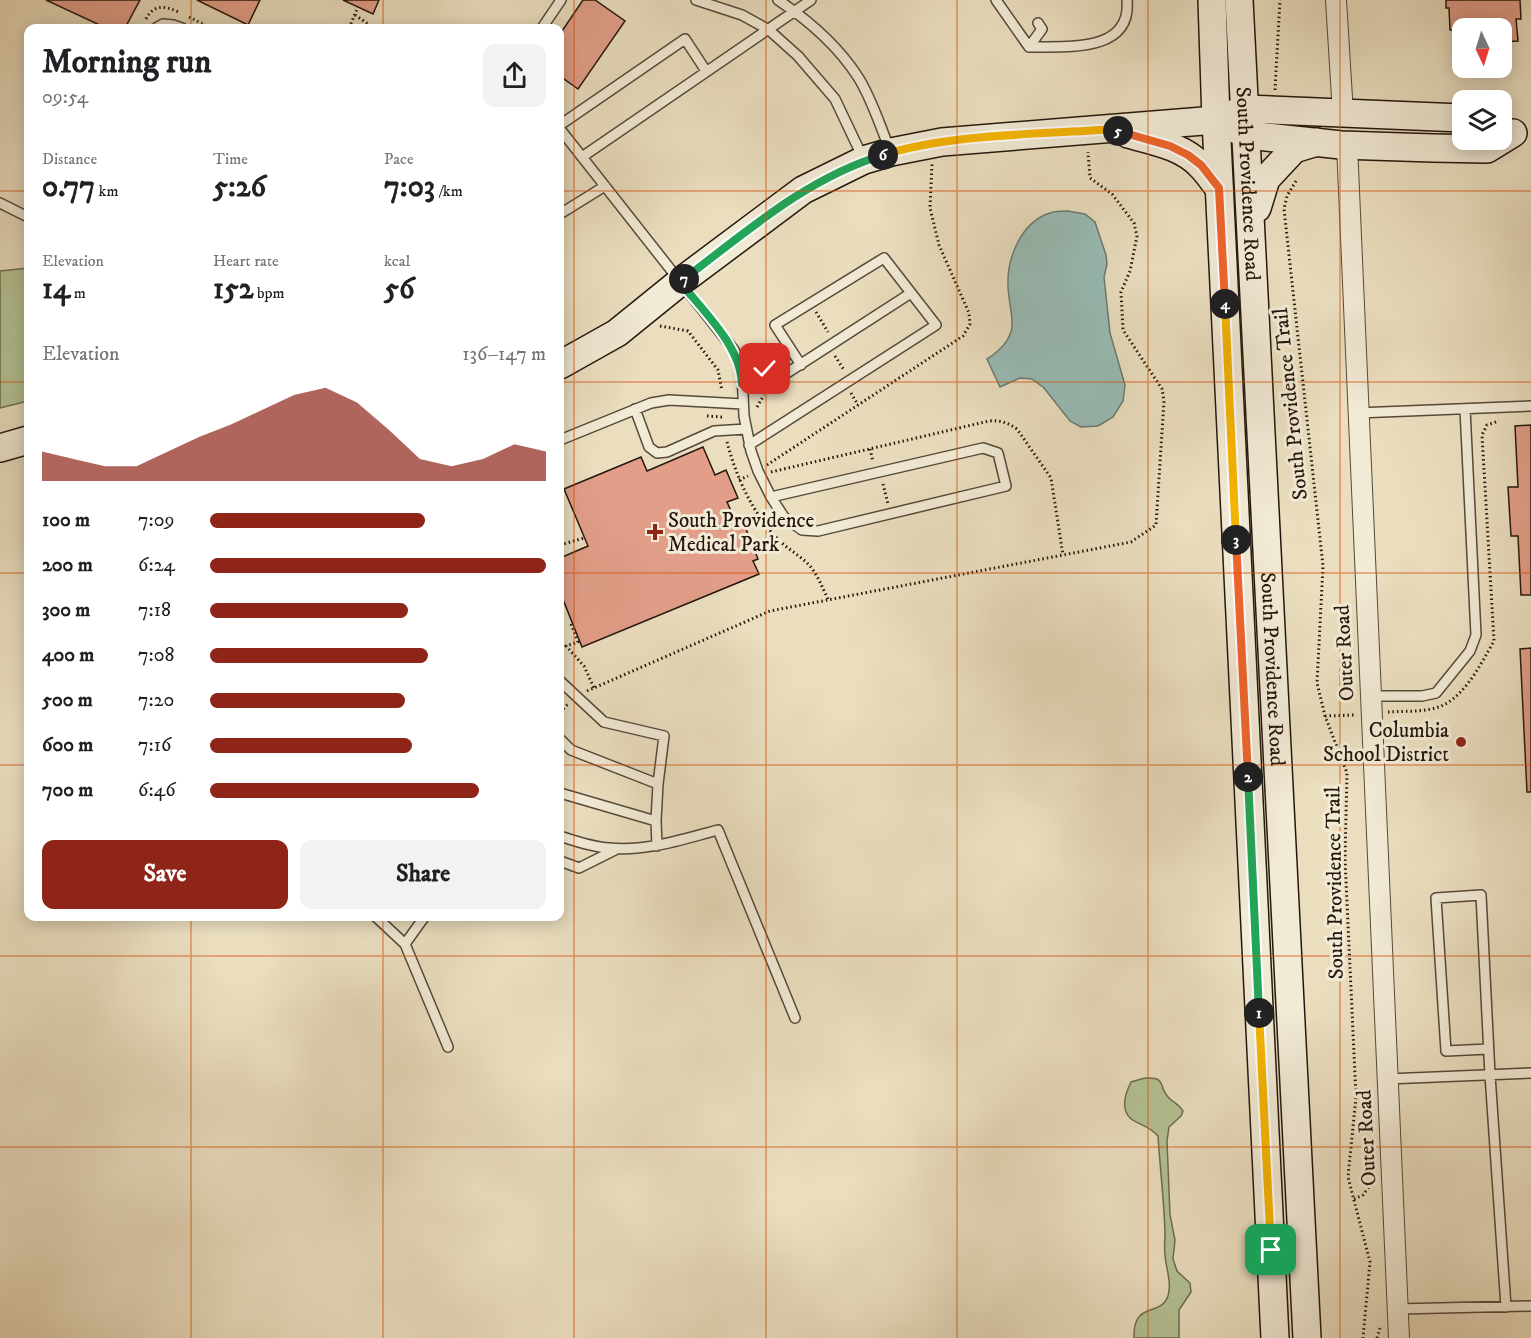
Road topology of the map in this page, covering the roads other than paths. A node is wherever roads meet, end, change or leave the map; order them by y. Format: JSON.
{"nodes":[{"id":1,"x":561,"y":0,"type":"edge"},
{"id":2,"x":696,"y":0,"type":"edge"},
{"id":3,"x":777,"y":0,"type":"edge"},
{"id":4,"x":811,"y":0,"type":"edge"},
{"id":5,"x":996,"y":0,"type":"edge"},
{"id":6,"x":1127,"y":0,"type":"edge"},
{"id":7,"x":1212,"y":0,"type":"edge"},
{"id":8,"x":1239,"y":0,"type":"edge"},
{"id":9,"x":1336,"y":0,"type":"edge"},
{"id":10,"x":794,"y":11,"type":"junction"},
{"id":11,"x":1038,"y":22,"type":"dead end"},
{"id":12,"x":545,"y":24,"type":"edge"},
{"id":13,"x":769,"y":30,"type":"junction"},
{"id":14,"x":1029,"y":47,"type":"junction"},
{"id":15,"x":706,"y":70,"type":"junction"},
{"id":16,"x":1246,"y":109,"type":"junction"},
{"id":17,"x":1343,"y":114,"type":"junction"},
{"id":18,"x":1452,"y":118,"type":"edge"},
{"id":19,"x":1216,"y":120,"type":"junction"},
{"id":20,"x":1112,"y":129,"type":"junction"},
{"id":21,"x":564,"y":130,"type":"edge"},
{"id":22,"x":1515,"y":131,"type":"edge"},
{"id":23,"x":1248,"y":135,"type":"junction"},
{"id":24,"x":564,"y":136,"type":"edge"},
{"id":25,"x":1317,"y":142,"type":"junction"},
{"id":26,"x":1347,"y":145,"type":"junction"},
{"id":27,"x":891,"y":152,"type":"junction"},
{"id":28,"x":582,"y":157,"type":"junction"},
{"id":29,"x":864,"y":160,"type":"junction"},
{"id":30,"x":604,"y":186,"type":"junction"},
{"id":31,"x":1219,"y":188,"type":"junction"},
{"id":32,"x":0,"y":203,"type":"edge"},
{"id":33,"x":564,"y":211,"type":"edge"},
{"id":34,"x":24,"y":215,"type":"edge"},
{"id":35,"x":1252,"y":233,"type":"junction"},
{"id":36,"x":680,"y":282,"type":"junction"},
{"id":37,"x":911,"y":293,"type":"junction"},
{"id":38,"x":564,"y":363,"type":"edge"},
{"id":39,"x":801,"y":365,"type":"junction"},
{"id":40,"x":742,"y":384,"type":"junction"},
{"id":41,"x":743,"y":404,"type":"junction"},
{"id":42,"x":1531,"y":406,"type":"edge"},
{"id":43,"x":1465,"y":408,"type":"junction"},
{"id":44,"x":635,"y":409,"type":"junction"},
{"id":45,"x":1358,"y":413,"type":"junction"},
{"id":46,"x":746,"y":429,"type":"junction"},
{"id":47,"x":564,"y":438,"type":"edge"},
{"id":48,"x":24,"y":441,"type":"edge"},
{"id":49,"x":749,"y":445,"type":"junction"},
{"id":50,"x":0,"y":448,"type":"edge"},
{"id":51,"x":771,"y":497,"type":"junction"},
{"id":52,"x":564,"y":685,"type":"edge"},
{"id":53,"x":1370,"y":696,"type":"junction"},
{"id":54,"x":564,"y":743,"type":"edge"},
{"id":55,"x":658,"y":784,"type":"junction"},
{"id":56,"x":564,"y":794,"type":"edge"},
{"id":57,"x":656,"y":821,"type":"junction"},
{"id":58,"x":564,"y":837,"type":"edge"},
{"id":59,"x":657,"y":846,"type":"junction"},
{"id":60,"x":618,"y":848,"type":"junction"},
{"id":61,"x":564,"y":862,"type":"edge"},
{"id":62,"x":380,"y":921,"type":"edge"},
{"id":63,"x":421,"y":921,"type":"edge"},
{"id":64,"x":405,"y":944,"type":"junction"},
{"id":65,"x":795,"y":1018,"type":"dead end"},
{"id":66,"x":448,"y":1047,"type":"dead end"},
{"id":67,"x":1488,"y":1049,"type":"junction"},
{"id":68,"x":1531,"y":1073,"type":"edge"},
{"id":69,"x":1490,"y":1075,"type":"junction"},
{"id":70,"x":1387,"y":1079,"type":"junction"},
{"id":71,"x":1531,"y":1306,"type":"edge"},
{"id":72,"x":1506,"y":1307,"type":"junction"},
{"id":73,"x":1398,"y":1309,"type":"junction"},
{"id":74,"x":1275,"y":1338,"type":"edge"},
{"id":75,"x":1307,"y":1338,"type":"edge"},
{"id":76,"x":1399,"y":1338,"type":"edge"}],
"edges":[{"from":1,"to":12,"type":"lane"},
{"from":2,"to":13,"type":"lane"},
{"from":3,"to":10,"type":"lane"},
{"from":4,"to":10,"type":"lane"},
{"from":5,"to":14,"type":"lane"},
{"from":6,"to":14,"type":"lane"},
{"from":7,"to":19,"type":"main road","name":"South Providence Road"},
{"from":8,"to":16,"type":"main road","name":"South Providence Road"},
{"from":9,"to":17,"type":"street"},
{"from":10,"to":13,"type":"lane"},
{"from":10,"to":27,"type":"lane"},
{"from":11,"to":14,"type":"lane"},
{"from":13,"to":15,"type":"lane"},
{"from":13,"to":29,"type":"lane"},
{"from":15,"to":21,"type":"lane"},
{"from":15,"to":28,"type":"lane"},
{"from":16,"to":17,"type":"main road"},
{"from":16,"to":19,"type":"main road"},
{"from":16,"to":23,"type":"main road","name":"South Providence Road"},
{"from":17,"to":18,"type":"main road"},
{"from":19,"to":20,"type":"main road"},
{"from":19,"to":23,"type":"main road"},
{"from":19,"to":31,"type":"main road","name":"South Providence Road"},
{"from":20,"to":27,"type":"main road"},
{"from":20,"to":31,"type":"main road"},
{"from":22,"to":26,"type":"main road"},
{"from":23,"to":25,"type":"main road"},
{"from":23,"to":35,"type":"main road","name":"South Providence Road"},
{"from":24,"to":28,"type":"lane"},
{"from":25,"to":26,"type":"main road"},
{"from":25,"to":35,"type":"main road"},
{"from":26,"to":45,"type":"street","name":"Outer Road"},
{"from":27,"to":29,"type":"main road"},
{"from":28,"to":30,"type":"lane"},
{"from":29,"to":36,"type":"main road"},
{"from":30,"to":33,"type":"lane"},
{"from":30,"to":36,"type":"lane"},
{"from":31,"to":74,"type":"main road","name":"South Providence Road"},
{"from":32,"to":34,"type":"lane"},
{"from":35,"to":75,"type":"main road","name":"South Providence Road"},
{"from":36,"to":38,"type":"main road"},
{"from":36,"to":40,"type":"lane"},
{"from":37,"to":39,"type":"lane"},
{"from":37,"to":39,"type":"lane"},
{"from":37,"to":49,"type":"lane"},
{"from":39,"to":40,"type":"lane"},
{"from":40,"to":41,"type":"lane"},
{"from":41,"to":44,"type":"lane"},
{"from":41,"to":46,"type":"lane"},
{"from":42,"to":43,"type":"lane"},
{"from":43,"to":45,"type":"lane"},
{"from":43,"to":53,"type":"lane"},
{"from":44,"to":46,"type":"lane"},
{"from":44,"to":47,"type":"lane"},
{"from":45,"to":53,"type":"street","name":"Outer Road"},
{"from":46,"to":49,"type":"lane"},
{"from":48,"to":50,"type":"main road"},
{"from":49,"to":51,"type":"lane"},
{"from":51,"to":51,"type":"lane"},
{"from":52,"to":55,"type":"lane"},
{"from":53,"to":70,"type":"street","name":"Outer Road"},
{"from":54,"to":55,"type":"lane"},
{"from":55,"to":57,"type":"lane"},
{"from":56,"to":57,"type":"lane"},
{"from":57,"to":59,"type":"lane"},
{"from":58,"to":60,"type":"lane"},
{"from":59,"to":60,"type":"lane"},
{"from":59,"to":65,"type":"lane"},
{"from":60,"to":61,"type":"lane"},
{"from":62,"to":64,"type":"lane"},
{"from":63,"to":64,"type":"lane"},
{"from":64,"to":66,"type":"lane"},
{"from":67,"to":67,"type":"lane"},
{"from":67,"to":69,"type":"lane"},
{"from":68,"to":69,"type":"lane"},
{"from":69,"to":70,"type":"lane"},
{"from":69,"to":72,"type":"lane"},
{"from":70,"to":73,"type":"street","name":"Outer Road"},
{"from":71,"to":72,"type":"lane"},
{"from":72,"to":73,"type":"lane"},
{"from":73,"to":76,"type":"street","name":"Outer Road"}]}
